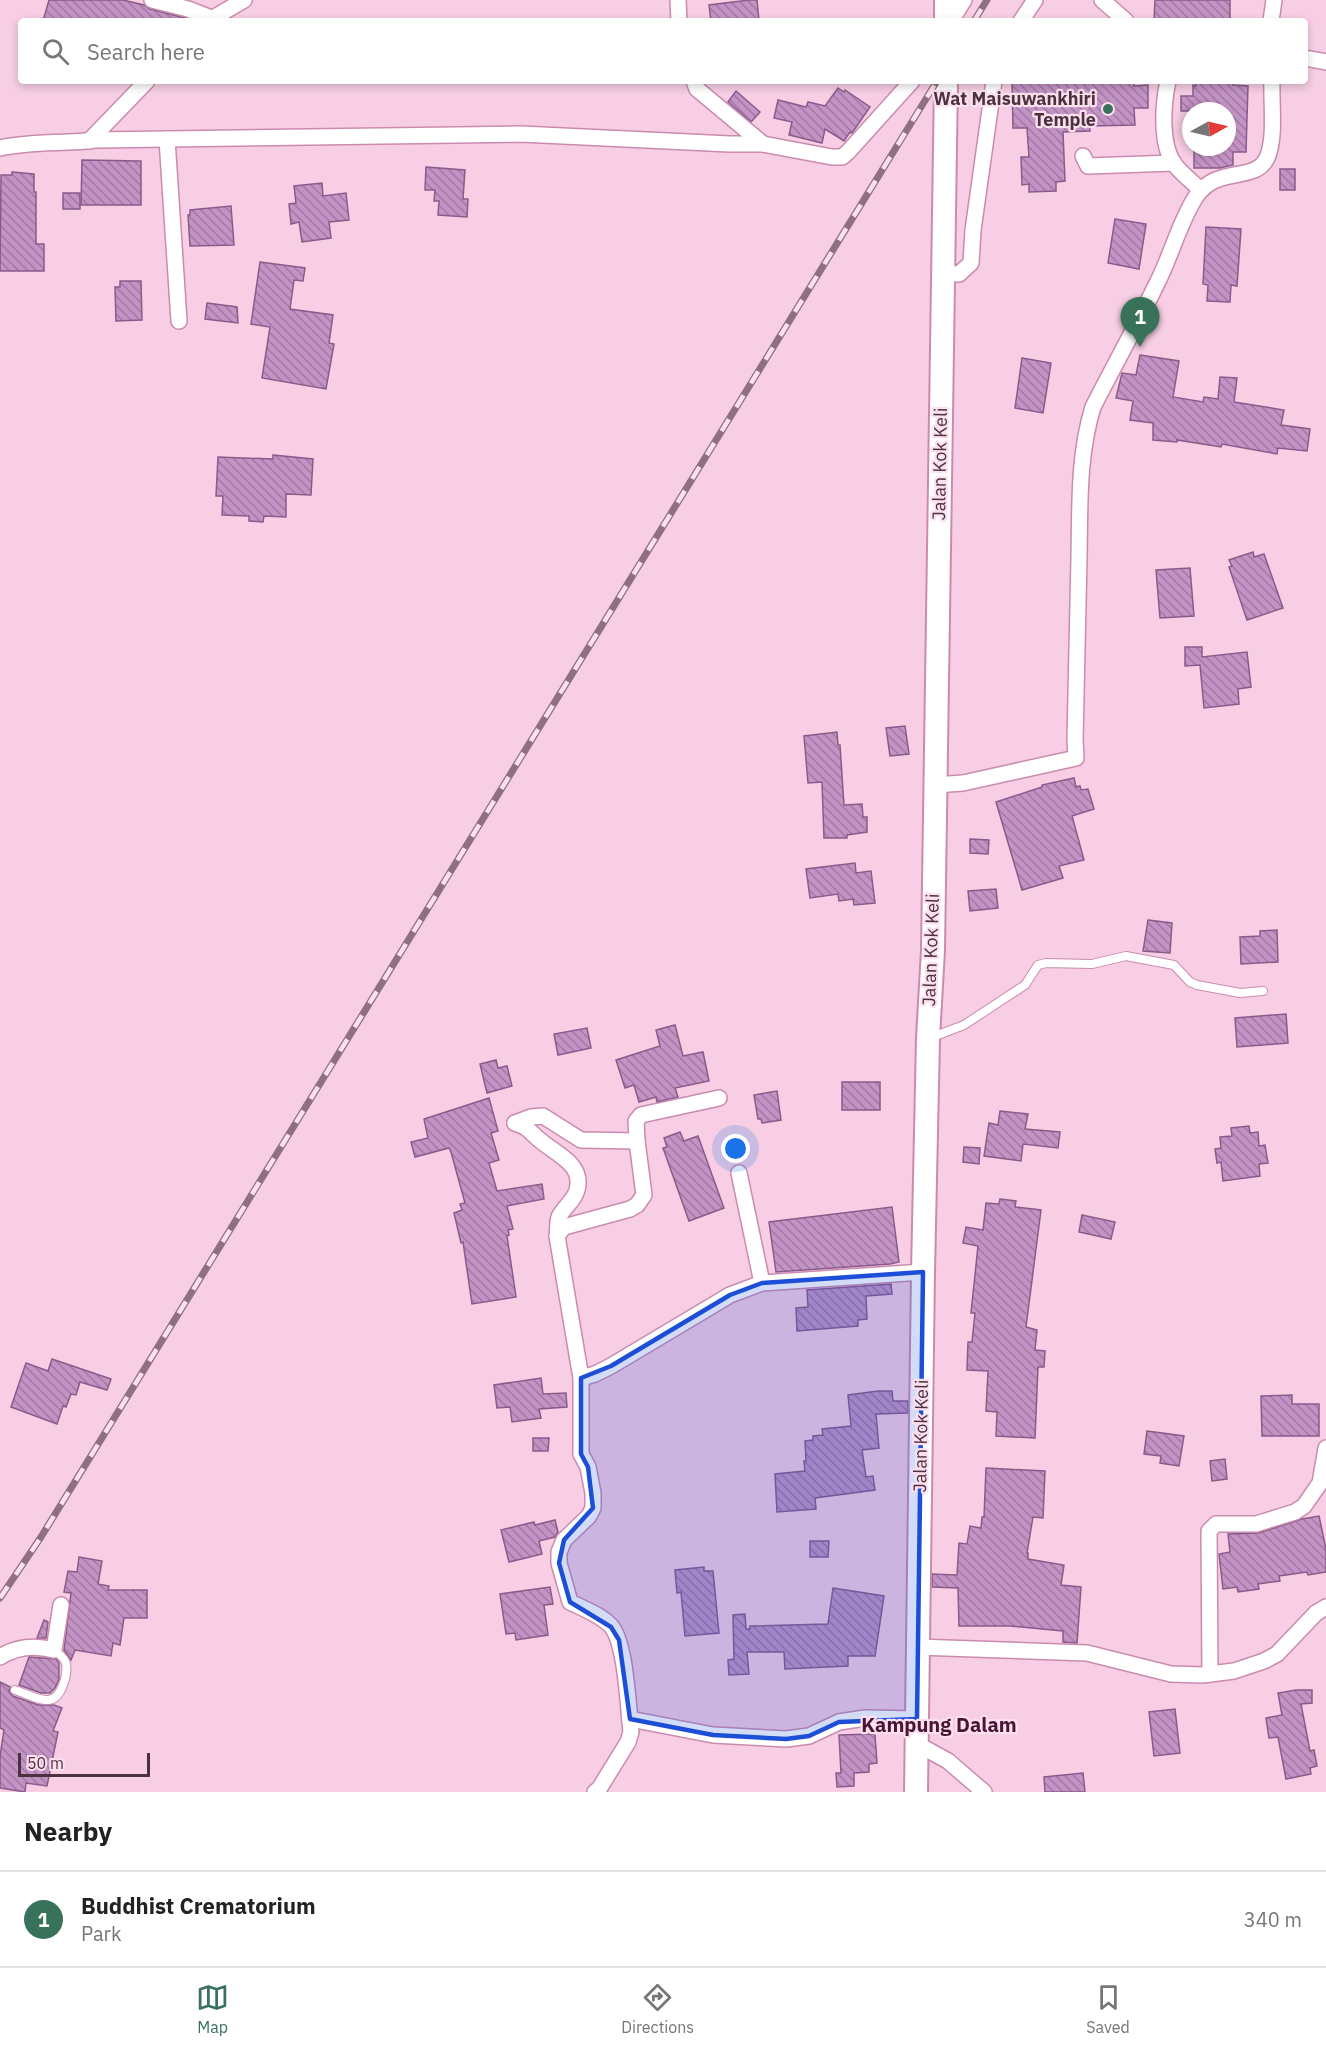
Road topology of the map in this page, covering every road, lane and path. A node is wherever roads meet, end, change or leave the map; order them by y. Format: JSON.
{"nodes":[{"id":1,"x":152,"y":0,"type":"edge"},
{"id":2,"x":244,"y":0,"type":"edge"},
{"id":3,"x":678,"y":0,"type":"edge"},
{"id":4,"x":946,"y":0,"type":"edge"},
{"id":5,"x":964,"y":0,"type":"edge"},
{"id":6,"x":1035,"y":0,"type":"edge"},
{"id":7,"x":1102,"y":0,"type":"edge"},
{"id":8,"x":1274,"y":0,"type":"edge"},
{"id":9,"x":206,"y":18,"type":"edge"},
{"id":10,"x":213,"y":18,"type":"edge"},
{"id":11,"x":679,"y":18,"type":"edge"},
{"id":12,"x":946,"y":18,"type":"edge"},
{"id":13,"x":953,"y":18,"type":"edge"},
{"id":14,"x":1023,"y":18,"type":"edge"},
{"id":15,"x":1123,"y":18,"type":"edge"},
{"id":16,"x":1271,"y":18,"type":"edge"},
{"id":17,"x":1308,"y":59,"type":"edge"},
{"id":18,"x":1326,"y":62,"type":"edge"},
{"id":19,"x":144,"y":84,"type":"edge"},
{"id":20,"x":695,"y":84,"type":"edge"},
{"id":21,"x":909,"y":84,"type":"edge"},
{"id":22,"x":946,"y":84,"type":"edge"},
{"id":23,"x":994,"y":84,"type":"edge"},
{"id":24,"x":1167,"y":84,"type":"edge"},
{"id":25,"x":1272,"y":84,"type":"edge"},
{"id":26,"x":167,"y":139,"type":"junction"},
{"id":27,"x":88,"y":141,"type":"junction"},
{"id":28,"x":763,"y":144,"type":"junction"},
{"id":29,"x":0,"y":148,"type":"edge"},
{"id":30,"x":1083,"y":156,"type":"dead end"},
{"id":31,"x":1174,"y":163,"type":"junction"},
{"id":32,"x":1201,"y":190,"type":"junction"},
{"id":33,"x":943,"y":273,"type":"junction"},
{"id":34,"x":179,"y":321,"type":"dead end"},
{"id":35,"x":934,"y":785,"type":"junction"},
{"id":36,"x":1263,"y":991,"type":"dead end"},
{"id":37,"x":928,"y":1038,"type":"junction"},
{"id":38,"x":719,"y":1098,"type":"dead end"},
{"id":39,"x":637,"y":1142,"type":"junction"},
{"id":40,"x":739,"y":1173,"type":"dead end"},
{"id":41,"x":557,"y":1236,"type":"junction"},
{"id":42,"x":923,"y":1272,"type":"junction"},
{"id":43,"x":762,"y":1283,"type":"junction"},
{"id":44,"x":581,"y":1378,"type":"junction"},
{"id":45,"x":1326,"y":1448,"type":"edge"},
{"id":46,"x":61,"y":1605,"type":"dead end"},
{"id":47,"x":1326,"y":1607,"type":"edge"},
{"id":48,"x":917,"y":1647,"type":"junction"},
{"id":49,"x":54,"y":1650,"type":"junction"},
{"id":50,"x":0,"y":1657,"type":"edge"},
{"id":51,"x":1210,"y":1674,"type":"junction"},
{"id":52,"x":15,"y":1690,"type":"dead end"},
{"id":53,"x":630,"y":1719,"type":"junction"},
{"id":54,"x":917,"y":1719,"type":"junction"},
{"id":55,"x":918,"y":1744,"type":"junction"},
{"id":56,"x":595,"y":1792,"type":"edge"},
{"id":57,"x":916,"y":1792,"type":"edge"},
{"id":58,"x":984,"y":1792,"type":"edge"}],
"edges":[{"from":1,"to":9,"type":"street"},
{"from":2,"to":10,"type":"street"},
{"from":3,"to":11,"type":"street"},
{"from":4,"to":12,"type":"street"},
{"from":5,"to":13,"type":"street"},
{"from":6,"to":14,"type":"street"},
{"from":7,"to":15,"type":"street"},
{"from":8,"to":16,"type":"street"},
{"from":17,"to":18,"type":"street"},
{"from":19,"to":27,"type":"street"},
{"from":20,"to":28,"type":"street"},
{"from":21,"to":28,"type":"street"},
{"from":22,"to":33,"type":"street","name":"Jalan Kok Keli"},
{"from":23,"to":33,"type":"street"},
{"from":24,"to":31,"type":"street"},
{"from":25,"to":32,"type":"street"},
{"from":26,"to":27,"type":"street"},
{"from":26,"to":28,"type":"street"},
{"from":26,"to":34,"type":"street"},
{"from":27,"to":29,"type":"street"},
{"from":30,"to":31,"type":"street"},
{"from":31,"to":32,"type":"street"},
{"from":32,"to":35,"type":"street"},
{"from":33,"to":35,"type":"street","name":"Jalan Kok Keli"},
{"from":35,"to":37,"type":"street","name":"Jalan Kok Keli"},
{"from":36,"to":37,"type":"lane"},
{"from":37,"to":42,"type":"street","name":"Jalan Kok Keli"},
{"from":38,"to":39,"type":"street"},
{"from":39,"to":41,"type":"street"},
{"from":39,"to":41,"type":"street"},
{"from":40,"to":43,"type":"street"},
{"from":41,"to":44,"type":"street"},
{"from":42,"to":43,"type":"street"},
{"from":42,"to":48,"type":"street","name":"Jalan Kok Keli"},
{"from":43,"to":44,"type":"street"},
{"from":44,"to":53,"type":"street"},
{"from":45,"to":51,"type":"street"},
{"from":46,"to":49,"type":"street"},
{"from":47,"to":51,"type":"street"},
{"from":48,"to":51,"type":"street"},
{"from":48,"to":54,"type":"street","name":"Jalan Kok Keli"},
{"from":49,"to":50,"type":"street"},
{"from":49,"to":52,"type":"lane"},
{"from":53,"to":54,"type":"street"},
{"from":53,"to":56,"type":"street"},
{"from":54,"to":55,"type":"street","name":"Jalan Kok Keli"},
{"from":55,"to":57,"type":"street","name":"Jalan Kok Keli"},
{"from":55,"to":58,"type":"street"}]}
